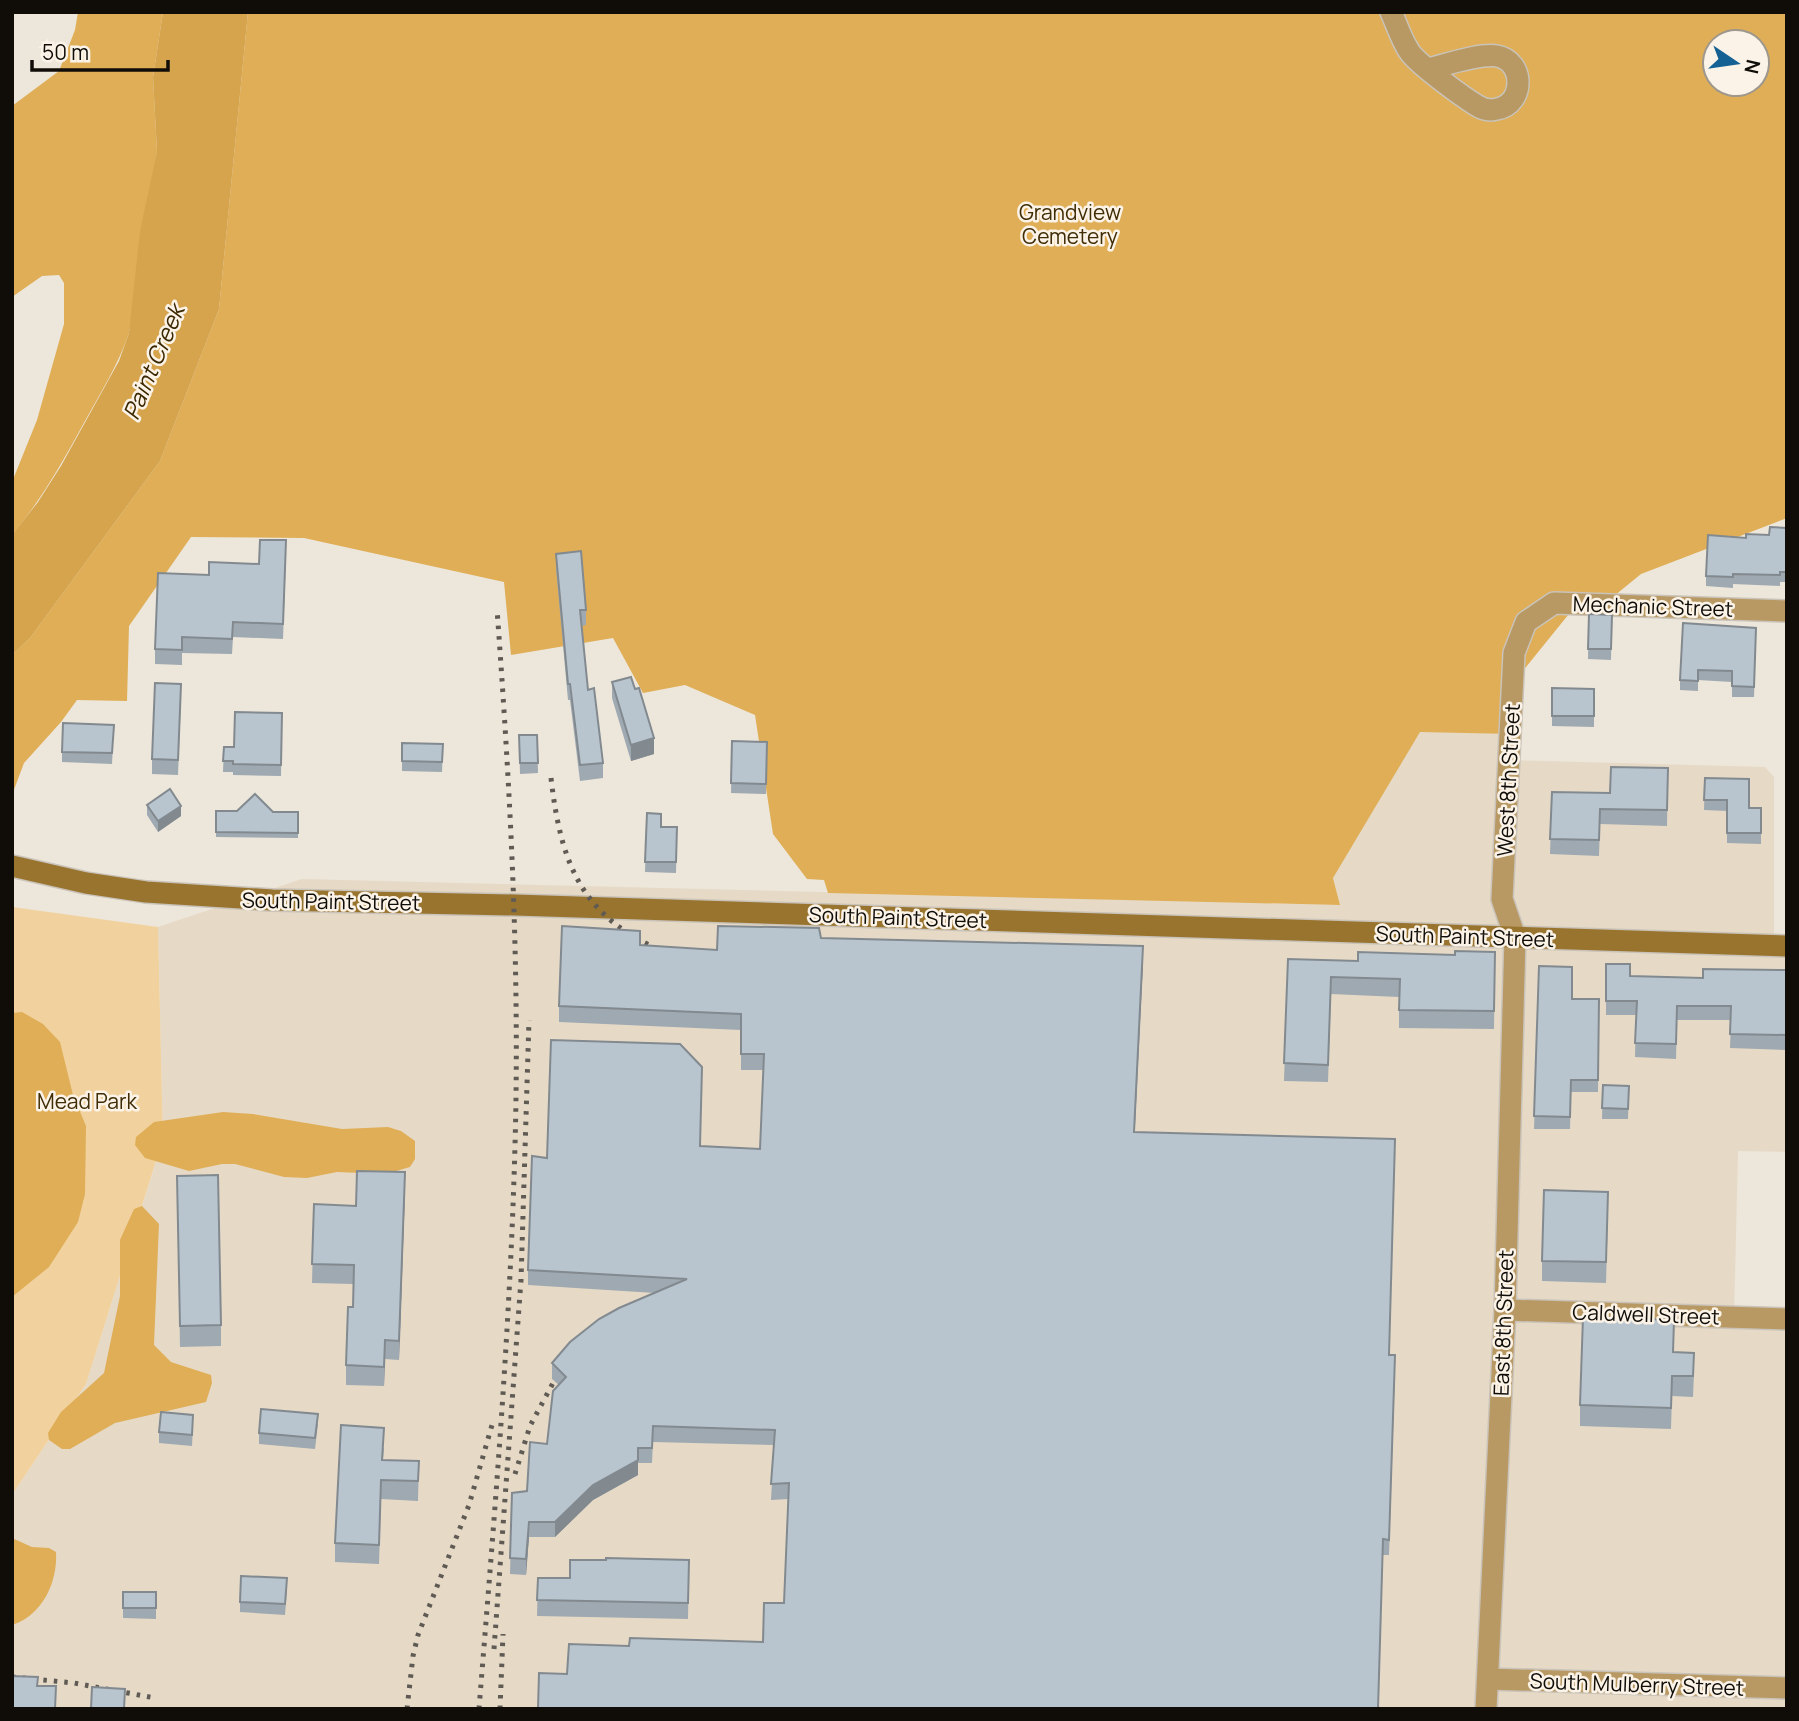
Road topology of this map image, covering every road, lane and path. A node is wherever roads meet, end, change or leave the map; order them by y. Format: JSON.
{"nodes":[{"id":1,"x":1391,"y":12,"type":"edge"},
{"id":2,"x":1428,"y":69,"type":"dead end"},
{"id":3,"x":1787,"y":611,"type":"edge"},
{"id":4,"x":1526,"y":622,"type":"joint"},
{"id":5,"x":12,"y":866,"type":"edge"},
{"id":6,"x":1514,"y":937,"type":"junction"},
{"id":7,"x":1787,"y":946,"type":"edge"},
{"id":8,"x":1505,"y":1310,"type":"junction"},
{"id":9,"x":1787,"y":1319,"type":"edge"},
{"id":10,"x":1488,"y":1679,"type":"junction"},
{"id":11,"x":1787,"y":1688,"type":"edge"},
{"id":12,"x":1486,"y":1709,"type":"edge"}],
"edges":[{"from":1,"to":2,"type":"street"},
{"from":3,"to":4,"type":"street","name":"Mechanic Street"},
{"from":4,"to":6,"type":"street","name":"West 8th Street"},
{"from":5,"to":6,"type":"main road","name":"South Paint Street"},
{"from":6,"to":7,"type":"main road","name":"South Paint Street"},
{"from":6,"to":8,"type":"street","name":"East 8th Street"},
{"from":8,"to":9,"type":"street","name":"Caldwell Street"},
{"from":8,"to":10,"type":"street","name":"East 8th Street"},
{"from":10,"to":11,"type":"street","name":"South Mulberry Street"},
{"from":10,"to":12,"type":"street","name":"East 8th Street"}]}
